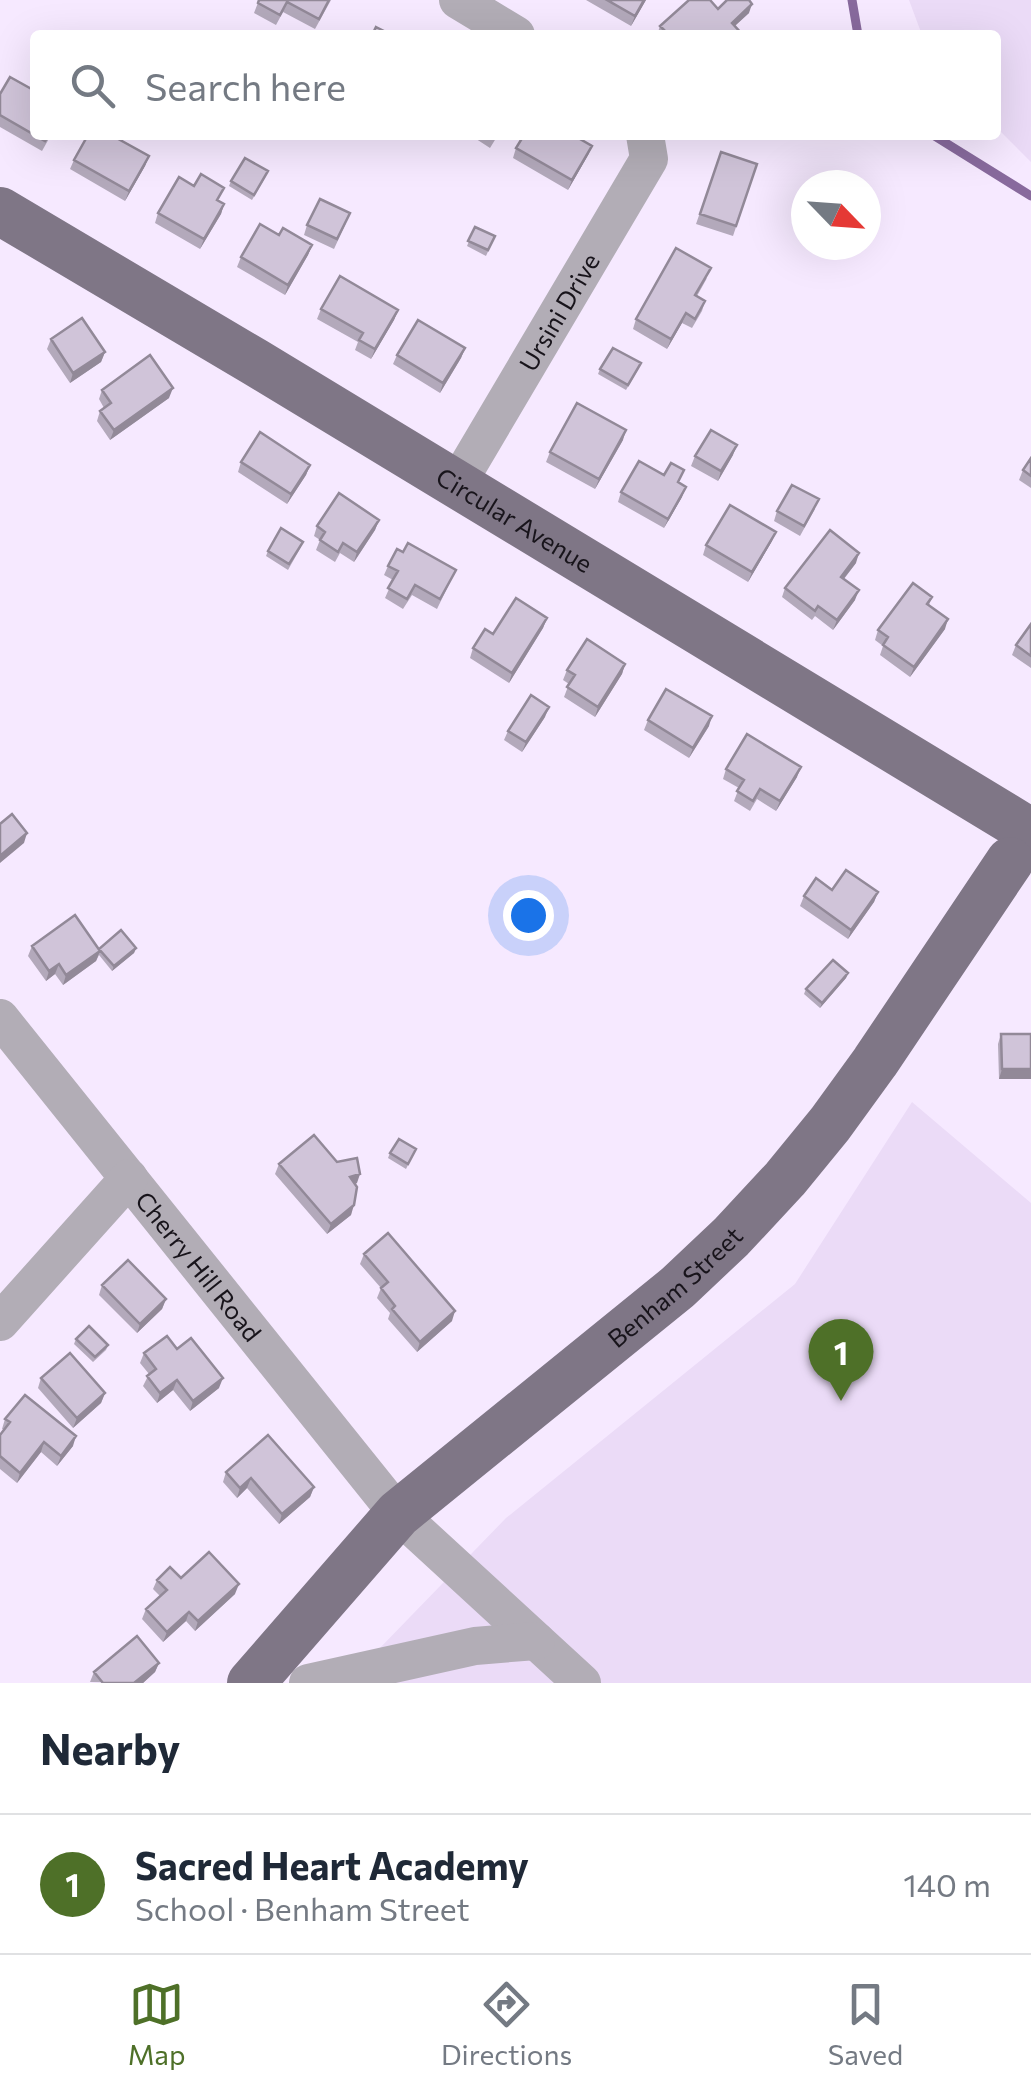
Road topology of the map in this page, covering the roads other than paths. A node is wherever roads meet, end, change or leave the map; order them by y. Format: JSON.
{"nodes":[{"id":1,"x":458,"y":0,"type":"edge"},
{"id":2,"x":508,"y":30,"type":"edge"},
{"id":3,"x":646,"y":140,"type":"edge"},
{"id":4,"x":0,"y":211,"type":"edge"},
{"id":5,"x":457,"y":484,"type":"junction"},
{"id":6,"x":1025,"y":849,"type":"edge"},
{"id":7,"x":0,"y":1018,"type":"edge"},
{"id":8,"x":129,"y":1178,"type":"junction"},
{"id":9,"x":0,"y":1322,"type":"edge"},
{"id":10,"x":398,"y":1514,"type":"junction"},
{"id":11,"x":536,"y":1641,"type":"junction"},
{"id":12,"x":251,"y":1683,"type":"edge"},
{"id":13,"x":308,"y":1683,"type":"edge"},
{"id":14,"x":582,"y":1683,"type":"edge"}],
"edges":[{"from":1,"to":2,"type":"street"},
{"from":3,"to":5,"type":"street","name":"Ursini Drive"},
{"from":4,"to":5,"type":"main road","name":"Circular Avenue"},
{"from":5,"to":6,"type":"main road","name":"Circular Avenue"},
{"from":6,"to":10,"type":"main road","name":"Benham Street"},
{"from":7,"to":8,"type":"street","name":"Cherry Hill Road"},
{"from":8,"to":9,"type":"street"},
{"from":8,"to":10,"type":"street","name":"Cherry Hill Road"},
{"from":10,"to":11,"type":"street","name":"Cherry Hill Road"},
{"from":10,"to":12,"type":"main road","name":"Benham Street"},
{"from":11,"to":13,"type":"street"},
{"from":11,"to":14,"type":"street","name":"Cherry Hill Road"}]}
